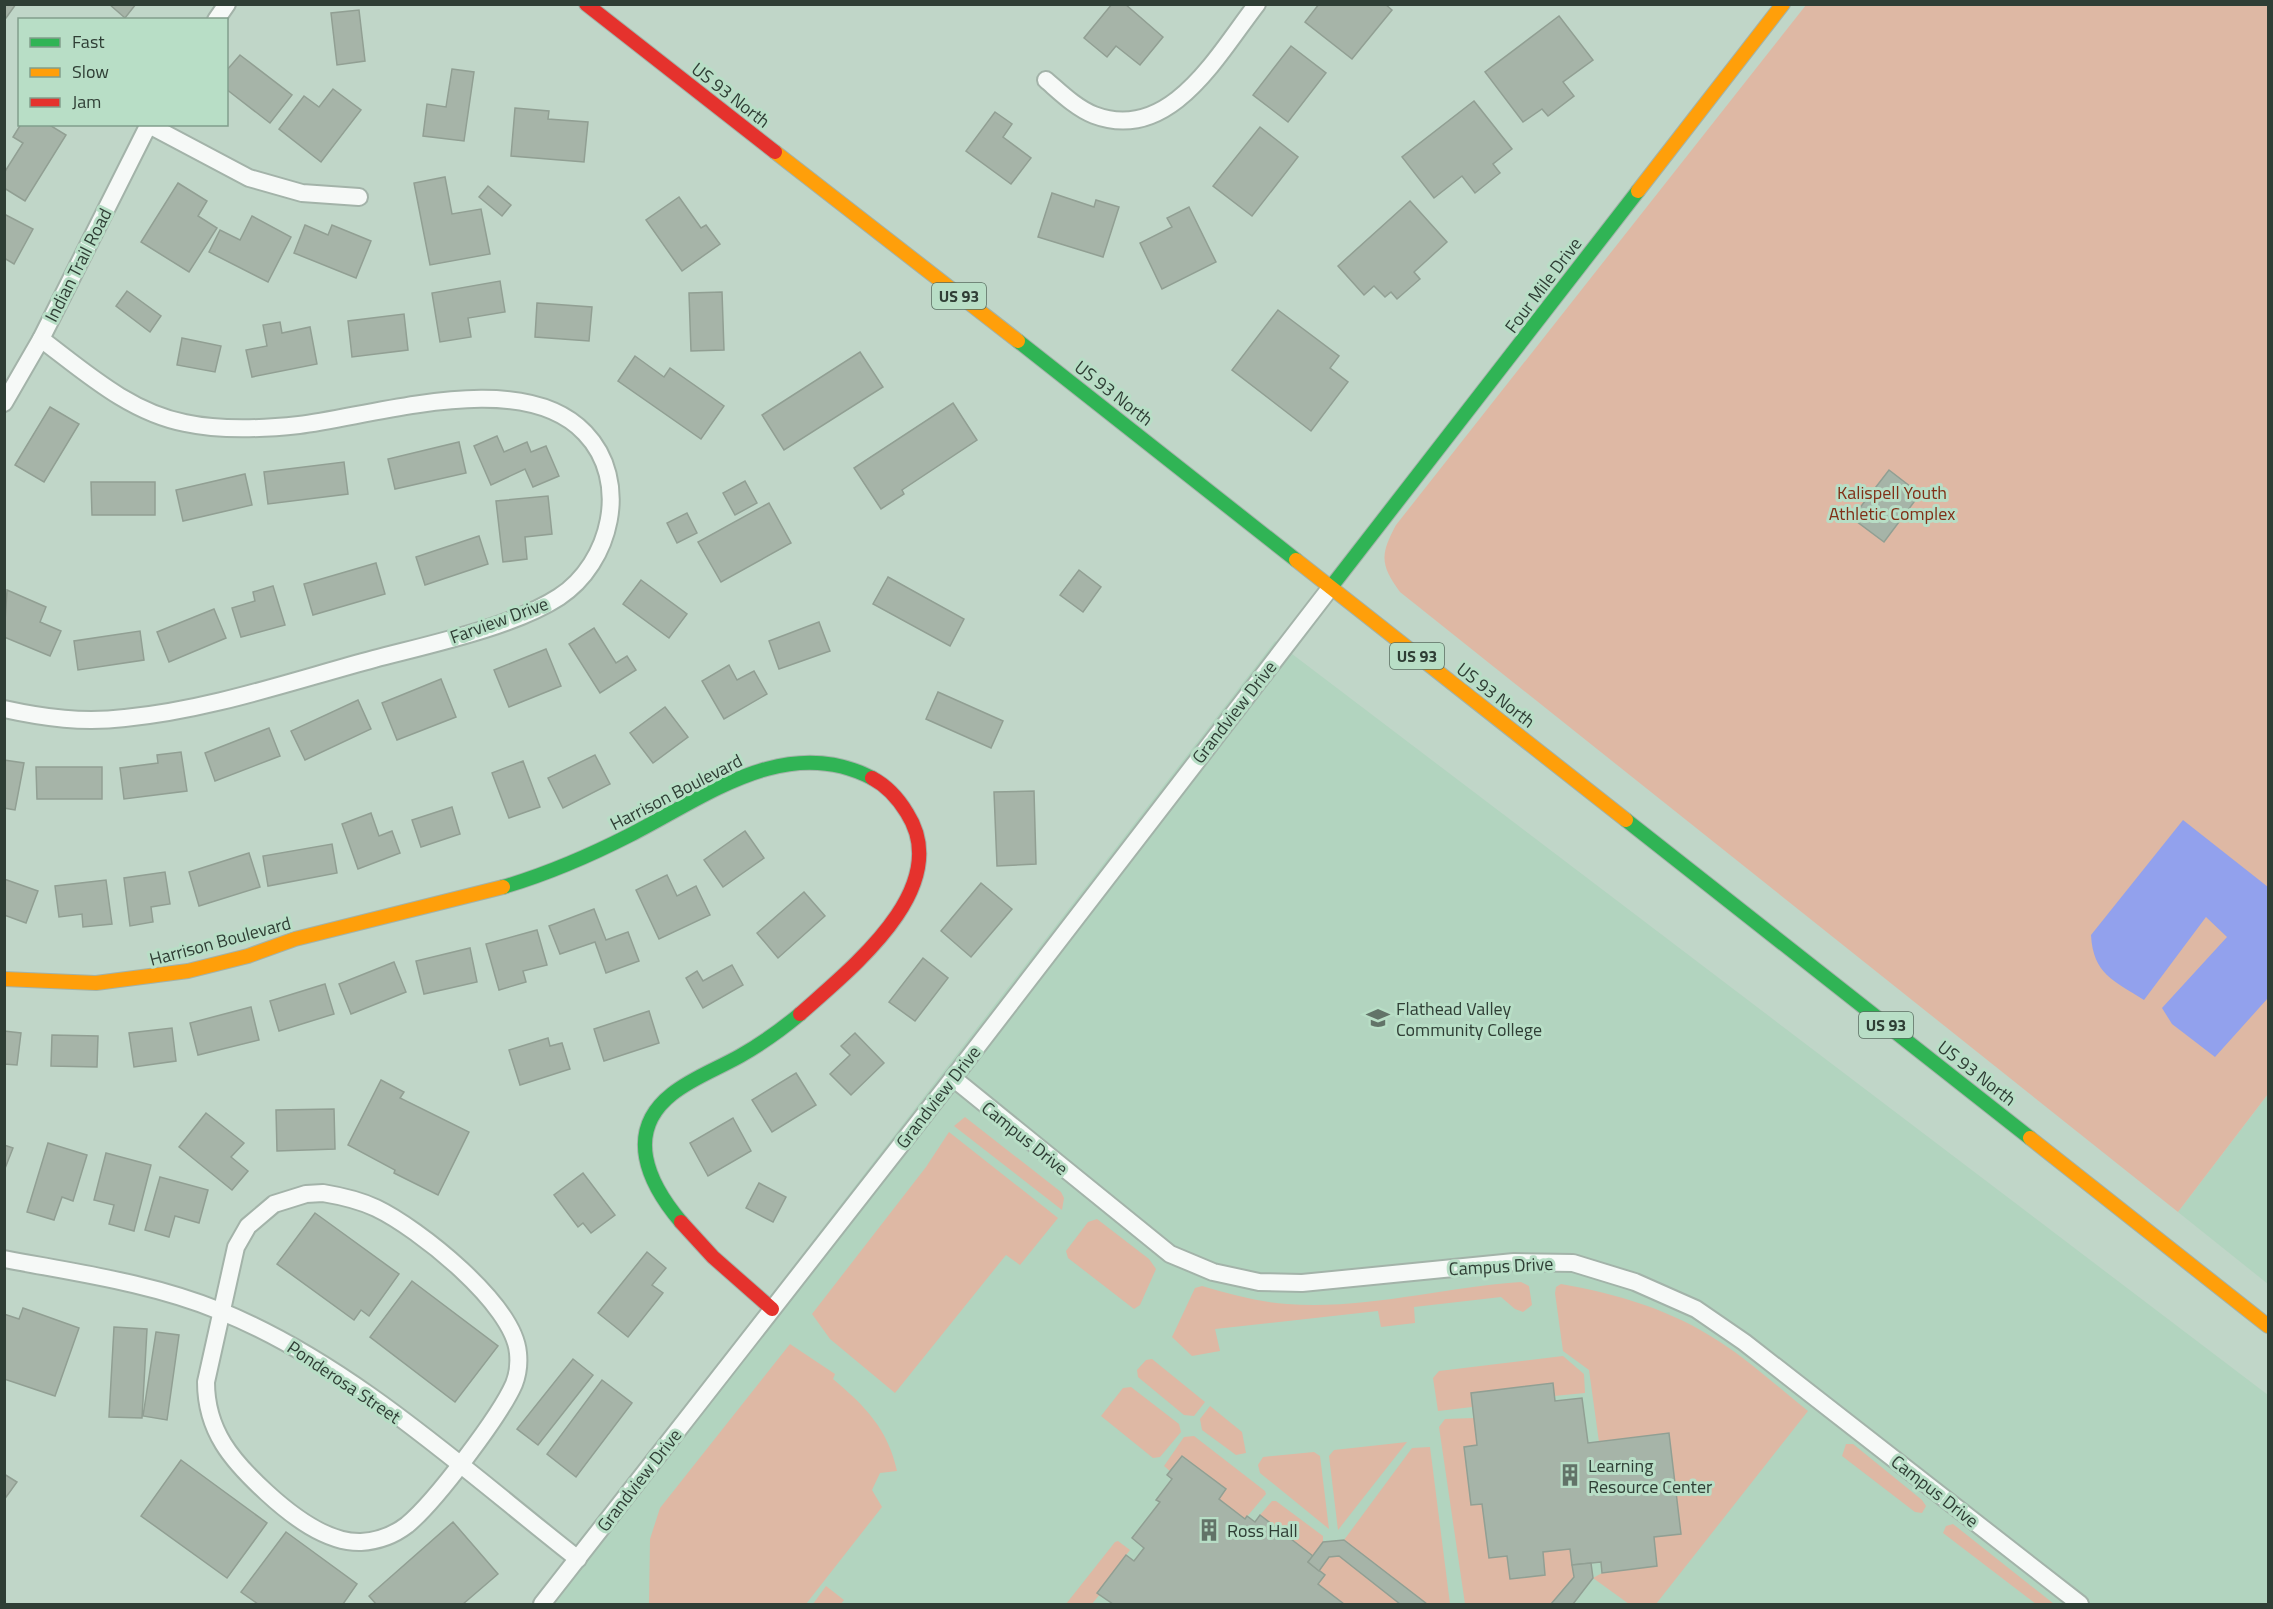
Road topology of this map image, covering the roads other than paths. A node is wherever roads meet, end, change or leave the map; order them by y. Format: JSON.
{"nodes":[{"id":1,"x":227,"y":4,"type":"edge"},
{"id":2,"x":586,"y":4,"type":"edge"},
{"id":3,"x":1257,"y":4,"type":"edge"},
{"id":4,"x":1783,"y":4,"type":"edge"},
{"id":5,"x":217,"y":18,"type":"edge"},
{"id":6,"x":1046,"y":80,"type":"dead end"},
{"id":7,"x":148,"y":126,"type":"edge"},
{"id":8,"x":151,"y":126,"type":"edge"},
{"id":9,"x":359,"y":197,"type":"dead end"},
{"id":10,"x":41,"y":339,"type":"junction"},
{"id":11,"x":4,"y":404,"type":"edge"},
{"id":12,"x":1330,"y":587,"type":"junction"},
{"id":13,"x":4,"y":709,"type":"edge"},
{"id":14,"x":4,"y":980,"type":"edge"},
{"id":15,"x":953,"y":1078,"type":"junction"},
{"id":16,"x":4,"y":1259,"type":"edge"},
{"id":17,"x":772,"y":1309,"type":"junction"},
{"id":18,"x":221,"y":1312,"type":"junction"},
{"id":19,"x":2268,"y":1326,"type":"edge"},
{"id":20,"x":458,"y":1465,"type":"junction"},
{"id":21,"x":578,"y":1559,"type":"junction"},
{"id":22,"x":542,"y":1605,"type":"edge"},
{"id":23,"x":2080,"y":1605,"type":"edge"}],
"edges":[{"from":1,"to":5,"type":"street"},
{"from":2,"to":12,"type":"street","name":"US 93 North","number":"US 93"},
{"from":3,"to":6,"type":"street"},
{"from":4,"to":12,"type":"street","name":"Four Mile Drive"},
{"from":7,"to":10,"type":"street","name":"Indian Trail Road"},
{"from":8,"to":9,"type":"street"},
{"from":10,"to":11,"type":"street","name":"Indian Trail Road"},
{"from":10,"to":13,"type":"street","name":"Farview Drive"},
{"from":12,"to":15,"type":"street","name":"Grandview Drive"},
{"from":12,"to":19,"type":"street","name":"US 93 North","number":"US 93"},
{"from":14,"to":17,"type":"street","name":"Harrison Boulevard"},
{"from":15,"to":17,"type":"street","name":"Grandview Drive"},
{"from":15,"to":23,"type":"street","name":"Campus Drive"},
{"from":16,"to":18,"type":"street","name":"Ponderosa Street"},
{"from":17,"to":21,"type":"street","name":"Grandview Drive"},
{"from":18,"to":20,"type":"street","name":"Ponderosa Street"},
{"from":18,"to":20,"type":"street"},
{"from":18,"to":20,"type":"street"},
{"from":20,"to":21,"type":"street","name":"Ponderosa Street"},
{"from":21,"to":22,"type":"street","name":"Grandview Drive"}]}
